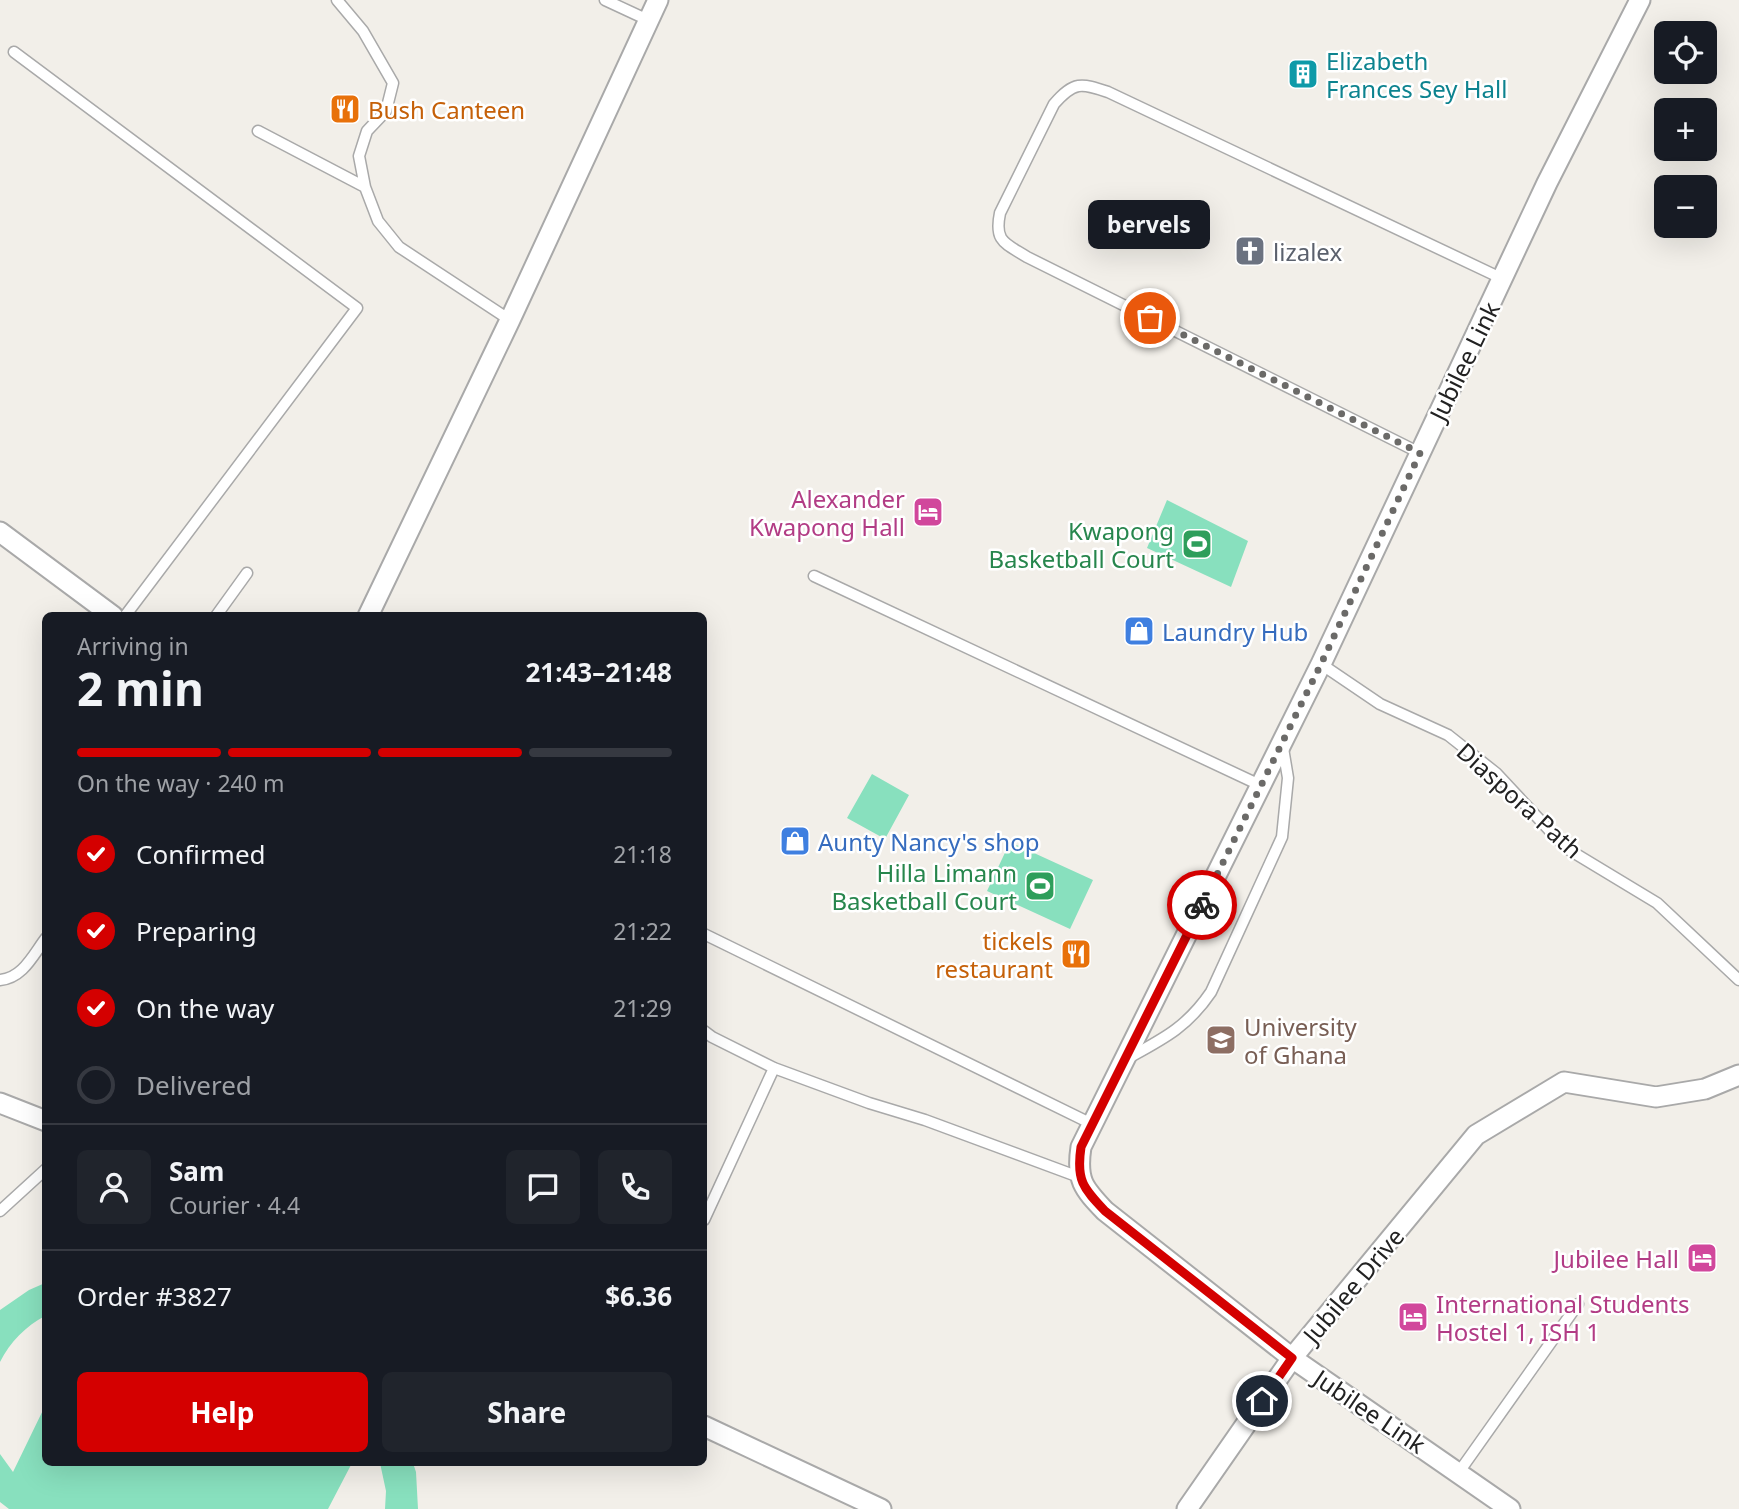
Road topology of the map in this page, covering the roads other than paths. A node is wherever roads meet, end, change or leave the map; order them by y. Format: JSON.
{"nodes":[{"id":1,"x":337,"y":0,"type":"edge"},
{"id":2,"x":605,"y":0,"type":"edge"},
{"id":3,"x":658,"y":0,"type":"edge"},
{"id":4,"x":1640,"y":0,"type":"edge"},
{"id":5,"x":648,"y":20,"type":"junction"},
{"id":6,"x":14,"y":52,"type":"dead end"},
{"id":7,"x":258,"y":131,"type":"dead end"},
{"id":8,"x":365,"y":187,"type":"junction"},
{"id":9,"x":1503,"y":279,"type":"junction"},
{"id":10,"x":510,"y":320,"type":"junction"},
{"id":11,"x":1420,"y":453,"type":"junction"},
{"id":12,"x":0,"y":532,"type":"edge"},
{"id":13,"x":247,"y":573,"type":"dead end"},
{"id":14,"x":814,"y":576,"type":"dead end"},
{"id":15,"x":108,"y":612,"type":"edge"},
{"id":16,"x":128,"y":612,"type":"edge"},
{"id":17,"x":219,"y":612,"type":"edge"},
{"id":18,"x":370,"y":612,"type":"edge"},
{"id":19,"x":1321,"y":664,"type":"junction"},
{"id":20,"x":1281,"y":741,"type":"junction"},
{"id":21,"x":1262,"y":786,"type":"junction"},
{"id":22,"x":707,"y":935,"type":"edge"},
{"id":23,"x":42,"y":943,"type":"edge"},
{"id":24,"x":0,"y":980,"type":"edge"},
{"id":25,"x":1739,"y":980,"type":"edge"},
{"id":26,"x":707,"y":1033,"type":"edge"},
{"id":27,"x":1124,"y":1060,"type":"junction"},
{"id":28,"x":774,"y":1068,"type":"junction"},
{"id":29,"x":1739,"y":1075,"type":"edge"},
{"id":30,"x":0,"y":1103,"type":"edge"},
{"id":31,"x":42,"y":1119,"type":"edge"},
{"id":32,"x":1092,"y":1124,"type":"junction"},
{"id":33,"x":42,"y":1173,"type":"edge"},
{"id":34,"x":1079,"y":1177,"type":"junction"},
{"id":35,"x":0,"y":1211,"type":"edge"},
{"id":36,"x":707,"y":1213,"type":"edge"},
{"id":37,"x":1578,"y":1304,"type":"dead end"},
{"id":38,"x":1292,"y":1358,"type":"junction"},
{"id":39,"x":707,"y":1427,"type":"edge"},
{"id":40,"x":1459,"y":1472,"type":"junction"},
{"id":41,"x":881,"y":1509,"type":"edge"},
{"id":42,"x":1187,"y":1509,"type":"edge"},
{"id":43,"x":1510,"y":1509,"type":"edge"}],
"edges":[{"from":1,"to":8,"type":"lane"},
{"from":2,"to":5,"type":"lane"},
{"from":3,"to":5,"type":"street"},
{"from":4,"to":9,"type":"street","name":"Jubilee Link"},
{"from":5,"to":10,"type":"street"},
{"from":6,"to":16,"type":"lane"},
{"from":7,"to":8,"type":"lane"},
{"from":8,"to":10,"type":"lane"},
{"from":9,"to":11,"type":"street","name":"Jubilee Link"},
{"from":9,"to":11,"type":"lane"},
{"from":10,"to":18,"type":"street"},
{"from":11,"to":19,"type":"street","name":"Jubilee Link"},
{"from":12,"to":15,"type":"street"},
{"from":13,"to":17,"type":"lane"},
{"from":14,"to":21,"type":"lane"},
{"from":19,"to":20,"type":"street","name":"Jubilee Link"},
{"from":19,"to":25,"type":"lane","name":"Diaspora Path"},
{"from":20,"to":21,"type":"street","name":"Jubilee Link"},
{"from":20,"to":27,"type":"lane"},
{"from":21,"to":27,"type":"street","name":"Jubilee Link"},
{"from":22,"to":32,"type":"lane"},
{"from":23,"to":24,"type":"lane"},
{"from":26,"to":28,"type":"lane"},
{"from":27,"to":32,"type":"street","name":"Jubilee Link"},
{"from":28,"to":34,"type":"lane"},
{"from":28,"to":36,"type":"lane"},
{"from":29,"to":38,"type":"street","name":"Jubilee Drive"},
{"from":30,"to":31,"type":"street"},
{"from":32,"to":34,"type":"street","name":"Jubilee Link"},
{"from":33,"to":35,"type":"lane"},
{"from":34,"to":38,"type":"street","name":"Jubilee Link"},
{"from":37,"to":40,"type":"lane"},
{"from":38,"to":40,"type":"street","name":"Jubilee Link"},
{"from":38,"to":42,"type":"street","name":"Jubilee Drive"},
{"from":39,"to":41,"type":"street"},
{"from":40,"to":43,"type":"street","name":"Jubilee Link"}]}
